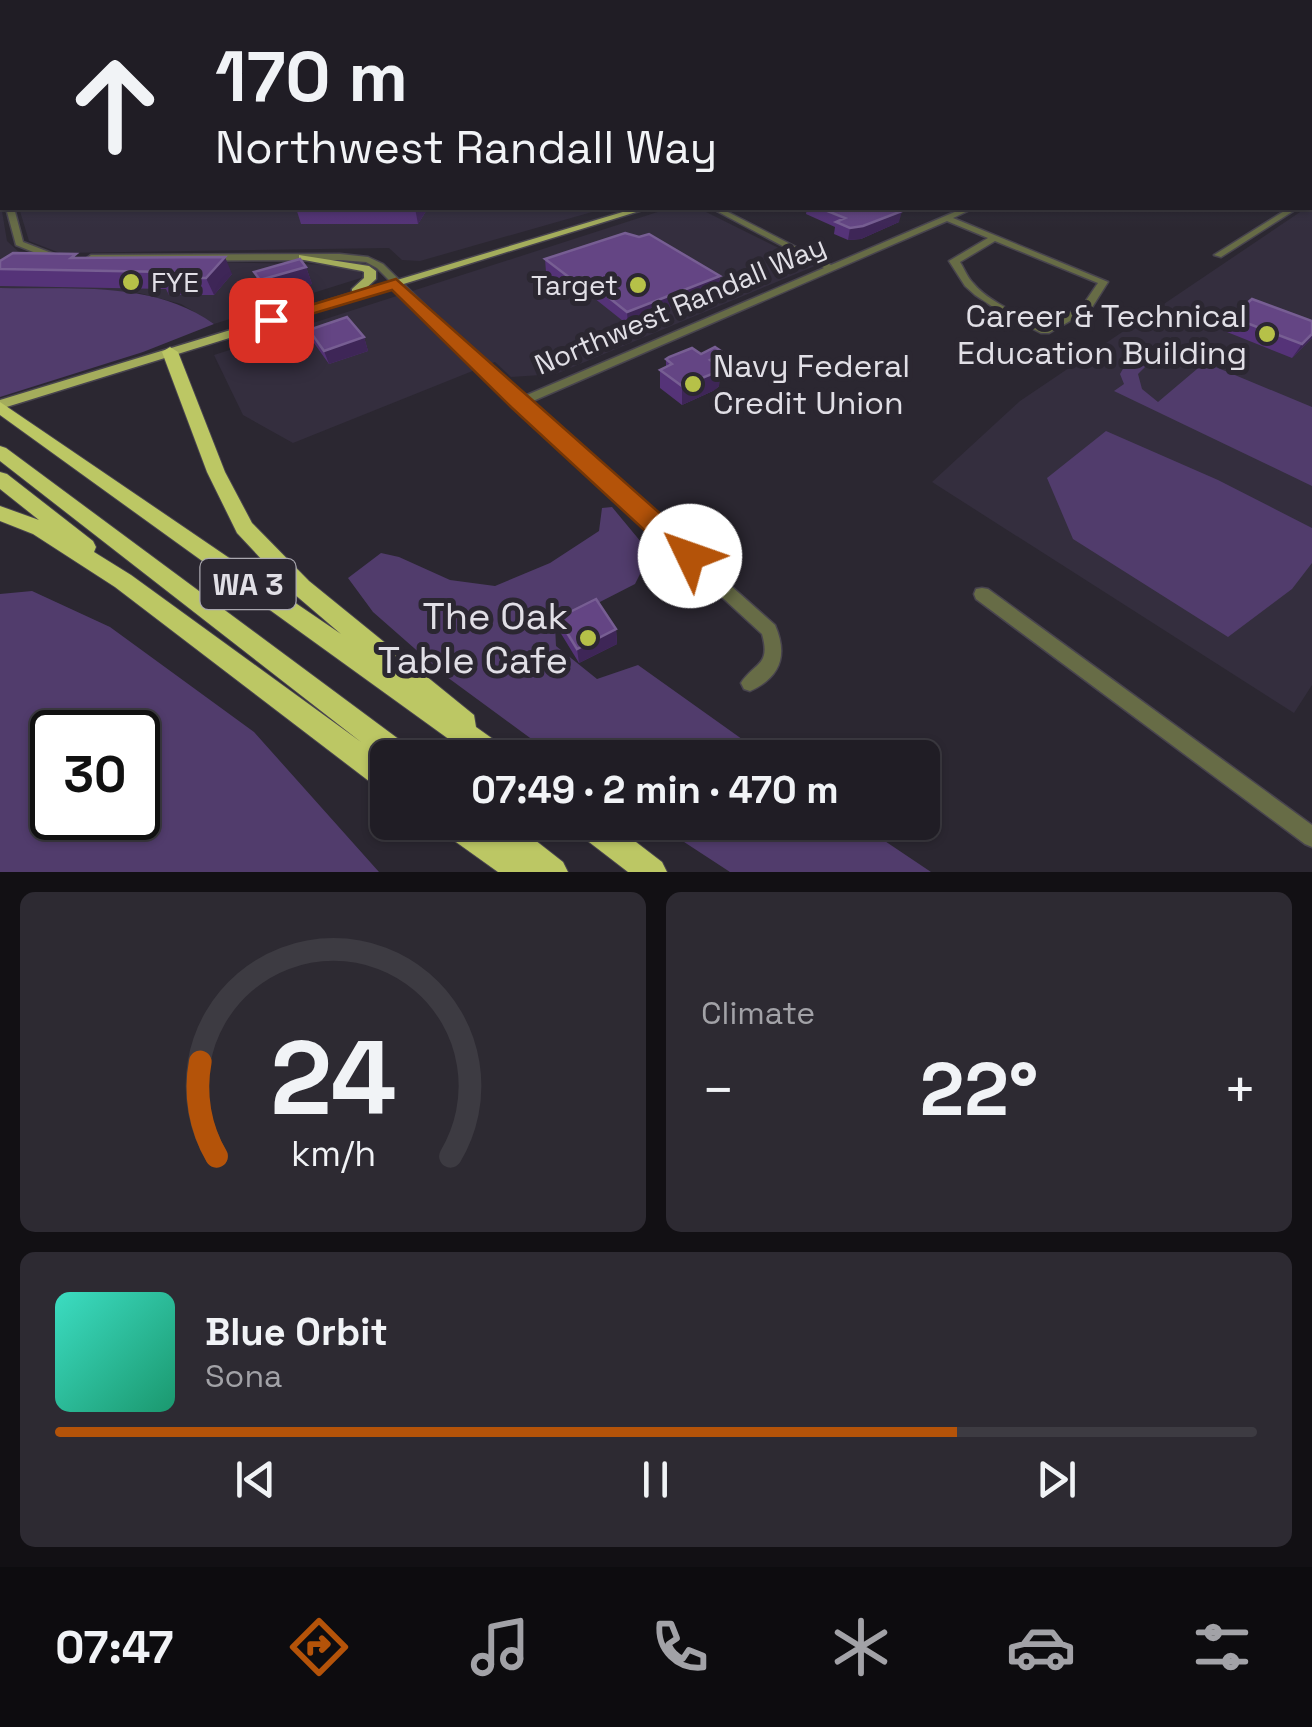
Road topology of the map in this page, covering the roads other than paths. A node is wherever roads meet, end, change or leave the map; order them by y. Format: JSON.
{"nodes":[{"id":1,"x":10,"y":210,"type":"edge"},
{"id":2,"x":637,"y":210,"type":"edge"},
{"id":3,"x":719,"y":210,"type":"edge"},
{"id":4,"x":965,"y":210,"type":"edge"},
{"id":5,"x":1291,"y":210,"type":"edge"},
{"id":6,"x":946,"y":218,"type":"junction"},
{"id":7,"x":994,"y":238,"type":"junction"},
{"id":8,"x":1218,"y":255,"type":"dead end"},
{"id":9,"x":303,"y":257,"type":"junction"},
{"id":10,"x":63,"y":258,"type":"edge"},
{"id":11,"x":80,"y":258,"type":"edge"},
{"id":12,"x":831,"y":268,"type":"junction"},
{"id":13,"x":396,"y":284,"type":"junction"},
{"id":14,"x":340,"y":300,"type":"junction"},
{"id":15,"x":170,"y":352,"type":"junction"},
{"id":16,"x":518,"y":403,"type":"junction"},
{"id":17,"x":0,"y":406,"type":"edge"},
{"id":18,"x":0,"y":452,"type":"edge"},
{"id":19,"x":0,"y":480,"type":"edge"},
{"id":20,"x":0,"y":512,"type":"edge"},
{"id":21,"x":123,"y":581,"type":"junction"},
{"id":22,"x":982,"y":594,"type":"dead end"},
{"id":23,"x":750,"y":683,"type":"dead end"},
{"id":24,"x":379,"y":740,"type":"edge"},
{"id":25,"x":474,"y":740,"type":"edge"},
{"id":26,"x":479,"y":740,"type":"edge"},
{"id":27,"x":370,"y":765,"type":"edge"},
{"id":28,"x":1312,"y":837,"type":"edge"},
{"id":29,"x":477,"y":840,"type":"edge"},
{"id":30,"x":511,"y":840,"type":"edge"},
{"id":31,"x":610,"y":840,"type":"edge"},
{"id":32,"x":522,"y":872,"type":"edge"},
{"id":33,"x":553,"y":872,"type":"edge"},
{"id":34,"x":652,"y":872,"type":"edge"}],
"edges":[{"from":1,"to":10,"type":"street"},
{"from":2,"to":13,"type":"main road"},
{"from":3,"to":12,"type":"street"},
{"from":4,"to":6,"type":"street","name":"Northwest Randall Way"},
{"from":5,"to":8,"type":"street"},
{"from":6,"to":7,"type":"street"},
{"from":6,"to":12,"type":"street","name":"Northwest Randall Way"},
{"from":7,"to":7,"type":"street"},
{"from":9,"to":11,"type":"street","name":"Northwest Randall Way"},
{"from":9,"to":13,"type":"street","name":"Northwest Randall Way"},
{"from":9,"to":14,"type":"main road"},
{"from":12,"to":16,"type":"street","name":"Northwest Randall Way"},
{"from":13,"to":14,"type":"main road"},
{"from":13,"to":16,"type":"street","name":"Northwest Randall Way"},
{"from":14,"to":15,"type":"main road"},
{"from":15,"to":17,"type":"main road"},
{"from":15,"to":26,"type":"highway"},
{"from":16,"to":23,"type":"street"},
{"from":17,"to":25,"type":"highway","number":"WA 3"},
{"from":18,"to":24,"type":"highway","number":"WA 3"},
{"from":19,"to":21,"type":"highway"},
{"from":20,"to":21,"type":"highway"},
{"from":21,"to":27,"type":"highway"},
{"from":22,"to":28,"type":"street"},
{"from":29,"to":32,"type":"highway"},
{"from":30,"to":33,"type":"highway"},
{"from":31,"to":34,"type":"highway"}]}
